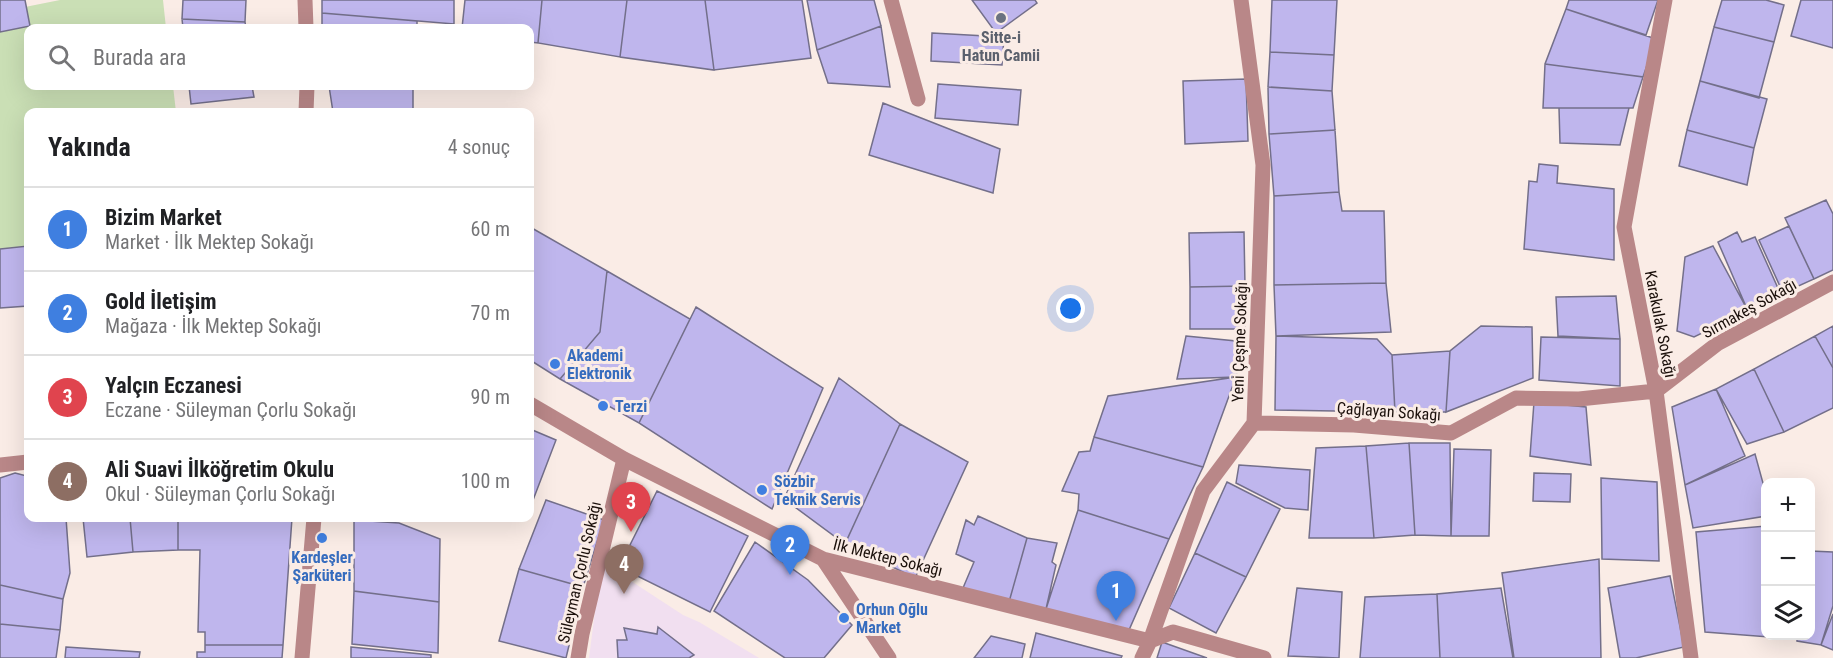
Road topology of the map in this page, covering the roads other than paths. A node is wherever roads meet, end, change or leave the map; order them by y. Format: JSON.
{"nodes":[{"id":1,"x":305,"y":0,"type":"edge"},
{"id":2,"x":891,"y":0,"type":"edge"},
{"id":3,"x":1240,"y":0,"type":"edge"},
{"id":4,"x":1665,"y":0,"type":"edge"},
{"id":5,"x":306,"y":24,"type":"edge"},
{"id":6,"x":307,"y":90,"type":"edge"},
{"id":7,"x":918,"y":99,"type":"dead end"},
{"id":8,"x":306,"y":108,"type":"edge"},
{"id":9,"x":1833,"y":282,"type":"edge"},
{"id":10,"x":1656,"y":391,"type":"junction"},
{"id":11,"x":534,"y":406,"type":"edge"},
{"id":12,"x":1254,"y":423,"type":"junction"},
{"id":13,"x":624,"y":459,"type":"junction"},
{"id":14,"x":24,"y":462,"type":"edge"},
{"id":15,"x":0,"y":465,"type":"edge"},
{"id":16,"x":314,"y":522,"type":"edge"},
{"id":17,"x":823,"y":560,"type":"junction"},
{"id":18,"x":1150,"y":641,"type":"junction"},
{"id":19,"x":302,"y":658,"type":"edge"},
{"id":20,"x":578,"y":658,"type":"edge"},
{"id":21,"x":889,"y":658,"type":"edge"},
{"id":22,"x":1142,"y":658,"type":"edge"},
{"id":23,"x":1264,"y":658,"type":"edge"},
{"id":24,"x":1691,"y":658,"type":"edge"}],
"edges":[{"from":1,"to":5,"type":"street"},
{"from":2,"to":7,"type":"street"},
{"from":3,"to":12,"type":"street","name":"Yeni Çeşme Sokağı"},
{"from":4,"to":10,"type":"street","name":"Karakulak Sokağı"},
{"from":6,"to":8,"type":"street"},
{"from":9,"to":10,"type":"street","name":"Sırmakeş Sokağı"},
{"from":10,"to":12,"type":"street","name":"Çağlayan Sokağı"},
{"from":10,"to":24,"type":"street","name":"Karakulak Sokağı"},
{"from":11,"to":13,"type":"street","name":"İlk Mektep Sokağı"},
{"from":12,"to":18,"type":"street","name":"Yeni Çeşme Sokağı"},
{"from":13,"to":17,"type":"street","name":"İlk Mektep Sokağı"},
{"from":13,"to":20,"type":"street","name":"Süleyman Çorlu Sokağı"},
{"from":14,"to":15,"type":"street"},
{"from":16,"to":19,"type":"street"},
{"from":17,"to":18,"type":"street","name":"İlk Mektep Sokağı"},
{"from":17,"to":21,"type":"street"},
{"from":18,"to":22,"type":"street","name":"Yeni Çeşme Sokağı"},
{"from":18,"to":23,"type":"street","name":"İlk Mektep Sokağı"}]}
